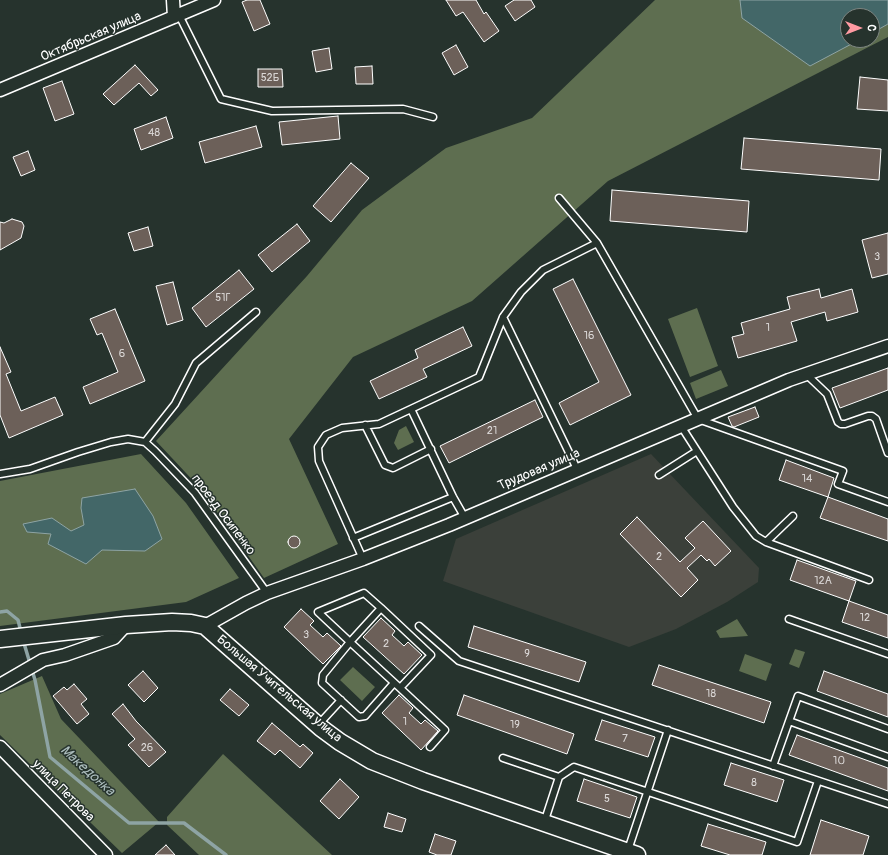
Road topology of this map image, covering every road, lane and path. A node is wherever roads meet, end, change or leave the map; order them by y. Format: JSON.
{"nodes":[{"id":1,"x":174,"y":0,"type":"edge"},
{"id":2,"x":214,"y":0,"type":"edge"},
{"id":3,"x":176,"y":16,"type":"junction"},
{"id":4,"x":0,"y":90,"type":"edge"},
{"id":5,"x":433,"y":118,"type":"dead end"},
{"id":6,"x":559,"y":198,"type":"dead end"},
{"id":7,"x":597,"y":243,"type":"junction"},
{"id":8,"x":256,"y":312,"type":"dead end"},
{"id":9,"x":503,"y":317,"type":"junction"},
{"id":10,"x":888,"y":346,"type":"edge"},
{"id":11,"x":806,"y":374,"type":"junction"},
{"id":12,"x":411,"y":409,"type":"junction"},
{"id":13,"x":698,"y":419,"type":"junction"},
{"id":14,"x":365,"y":425,"type":"junction"},
{"id":15,"x":681,"y":426,"type":"junction"},
{"id":16,"x":145,"y":442,"type":"junction"},
{"id":17,"x":431,"y":449,"type":"junction"},
{"id":18,"x":697,"y":451,"type":"junction"},
{"id":19,"x":888,"y":453,"type":"edge"},
{"id":20,"x":577,"y":469,"type":"junction"},
{"id":21,"x":0,"y":474,"type":"edge"},
{"id":22,"x":659,"y":475,"type":"dead end"},
{"id":23,"x":453,"y":497,"type":"junction"},
{"id":24,"x":888,"y":502,"type":"edge"},
{"id":25,"x":793,"y":516,"type":"dead end"},
{"id":26,"x":465,"y":518,"type":"junction"},
{"id":27,"x":353,"y":538,"type":"junction"},
{"id":28,"x":766,"y":542,"type":"junction"},
{"id":29,"x":363,"y":558,"type":"junction"},
{"id":30,"x":869,"y":580,"type":"dead end"},
{"id":31,"x":267,"y":593,"type":"junction"},
{"id":32,"x":380,"y":608,"type":"junction"},
{"id":33,"x":789,"y":619,"type":"dead end"},
{"id":34,"x":126,"y":625,"type":"junction"},
{"id":35,"x":205,"y":626,"type":"junction"},
{"id":36,"x":419,"y":626,"type":"dead end"},
{"id":37,"x":0,"y":639,"type":"edge"},
{"id":38,"x":350,"y":642,"type":"junction"},
{"id":39,"x":888,"y":654,"type":"edge"},
{"id":40,"x":394,"y":683,"type":"junction"},
{"id":41,"x":0,"y":685,"type":"edge"},
{"id":42,"x":400,"y":688,"type":"junction"},
{"id":43,"x":341,"y":700,"type":"junction"},
{"id":44,"x":789,"y":721,"type":"junction"},
{"id":45,"x":318,"y":725,"type":"junction"},
{"id":46,"x":888,"y":729,"type":"edge"},
{"id":47,"x":668,"y":730,"type":"junction"},
{"id":48,"x":0,"y":747,"type":"edge"},
{"id":49,"x":430,"y":747,"type":"dead end"},
{"id":50,"x":888,"y":757,"type":"edge"},
{"id":51,"x":503,"y":758,"type":"dead end"},
{"id":52,"x":773,"y":766,"type":"junction"},
{"id":53,"x":559,"y":777,"type":"junction"},
{"id":54,"x":818,"y":781,"type":"junction"},
{"id":55,"x":648,"y":791,"type":"junction"},
{"id":56,"x":888,"y":804,"type":"edge"},
{"id":57,"x":544,"y":823,"type":"junction"},
{"id":58,"x":632,"y":853,"type":"edge"},
{"id":59,"x":106,"y":855,"type":"edge"}],
"edges":[{"from":1,"to":3,"type":"street"},
{"from":2,"to":3,"type":"street","name":"Октябрьская улица"},
{"from":3,"to":4,"type":"street","name":"Октябрьская улица"},
{"from":3,"to":5,"type":"lane"},
{"from":6,"to":7,"type":"lane"},
{"from":7,"to":9,"type":"lane"},
{"from":7,"to":13,"type":"lane"},
{"from":8,"to":16,"type":"lane"},
{"from":9,"to":12,"type":"lane"},
{"from":9,"to":20,"type":"lane"},
{"from":10,"to":11,"type":"street","name":"Трудовая улица"},
{"from":11,"to":13,"type":"street","name":"Трудовая улица"},
{"from":11,"to":19,"type":"lane"},
{"from":12,"to":14,"type":"lane"},
{"from":12,"to":17,"type":"lane"},
{"from":13,"to":15,"type":"street","name":"Трудовая улица"},
{"from":13,"to":24,"type":"lane"},
{"from":14,"to":17,"type":"lane"},
{"from":14,"to":27,"type":"lane"},
{"from":15,"to":18,"type":"lane"},
{"from":15,"to":20,"type":"street","name":"Трудовая улица"},
{"from":16,"to":21,"type":"lane"},
{"from":16,"to":31,"type":"lane","name":"проезд Осипенко"},
{"from":17,"to":23,"type":"lane"},
{"from":18,"to":22,"type":"lane"},
{"from":18,"to":28,"type":"lane"},
{"from":20,"to":26,"type":"street","name":"Трудовая улица"},
{"from":23,"to":26,"type":"lane"},
{"from":23,"to":27,"type":"lane"},
{"from":25,"to":28,"type":"lane"},
{"from":26,"to":29,"type":"street","name":"Трудовая улица"},
{"from":27,"to":29,"type":"lane"},
{"from":28,"to":30,"type":"lane"},
{"from":29,"to":31,"type":"street","name":"Трудовая улица"},
{"from":31,"to":35,"type":"street","name":"Трудовая улица"},
{"from":32,"to":38,"type":"lane"},
{"from":32,"to":38,"type":"lane"},
{"from":32,"to":42,"type":"lane"},
{"from":33,"to":39,"type":"lane"},
{"from":34,"to":35,"type":"main road","name":"Большая Учительская улица"},
{"from":34,"to":37,"type":"main road","name":"Большая Учительская улица"},
{"from":34,"to":41,"type":"street"},
{"from":35,"to":45,"type":"main road","name":"Большая Учительская улица"},
{"from":36,"to":47,"type":"lane"},
{"from":38,"to":40,"type":"lane"},
{"from":38,"to":43,"type":"lane"},
{"from":40,"to":42,"type":"lane"},
{"from":40,"to":43,"type":"lane"},
{"from":42,"to":49,"type":"lane"},
{"from":43,"to":45,"type":"lane"},
{"from":44,"to":46,"type":"lane"},
{"from":44,"to":50,"type":"lane"},
{"from":44,"to":52,"type":"lane"},
{"from":45,"to":57,"type":"main road","name":"Большая Учительская улица"},
{"from":47,"to":52,"type":"lane"},
{"from":47,"to":55,"type":"lane"},
{"from":48,"to":59,"type":"street","name":"улица Петрова"},
{"from":51,"to":53,"type":"lane"},
{"from":52,"to":54,"type":"lane"},
{"from":53,"to":55,"type":"lane"},
{"from":53,"to":57,"type":"lane"},
{"from":54,"to":55,"type":"lane"},
{"from":54,"to":56,"type":"lane"},
{"from":55,"to":58,"type":"lane"},
{"from":57,"to":58,"type":"main road","name":"Большая Учительская улица"}]}
